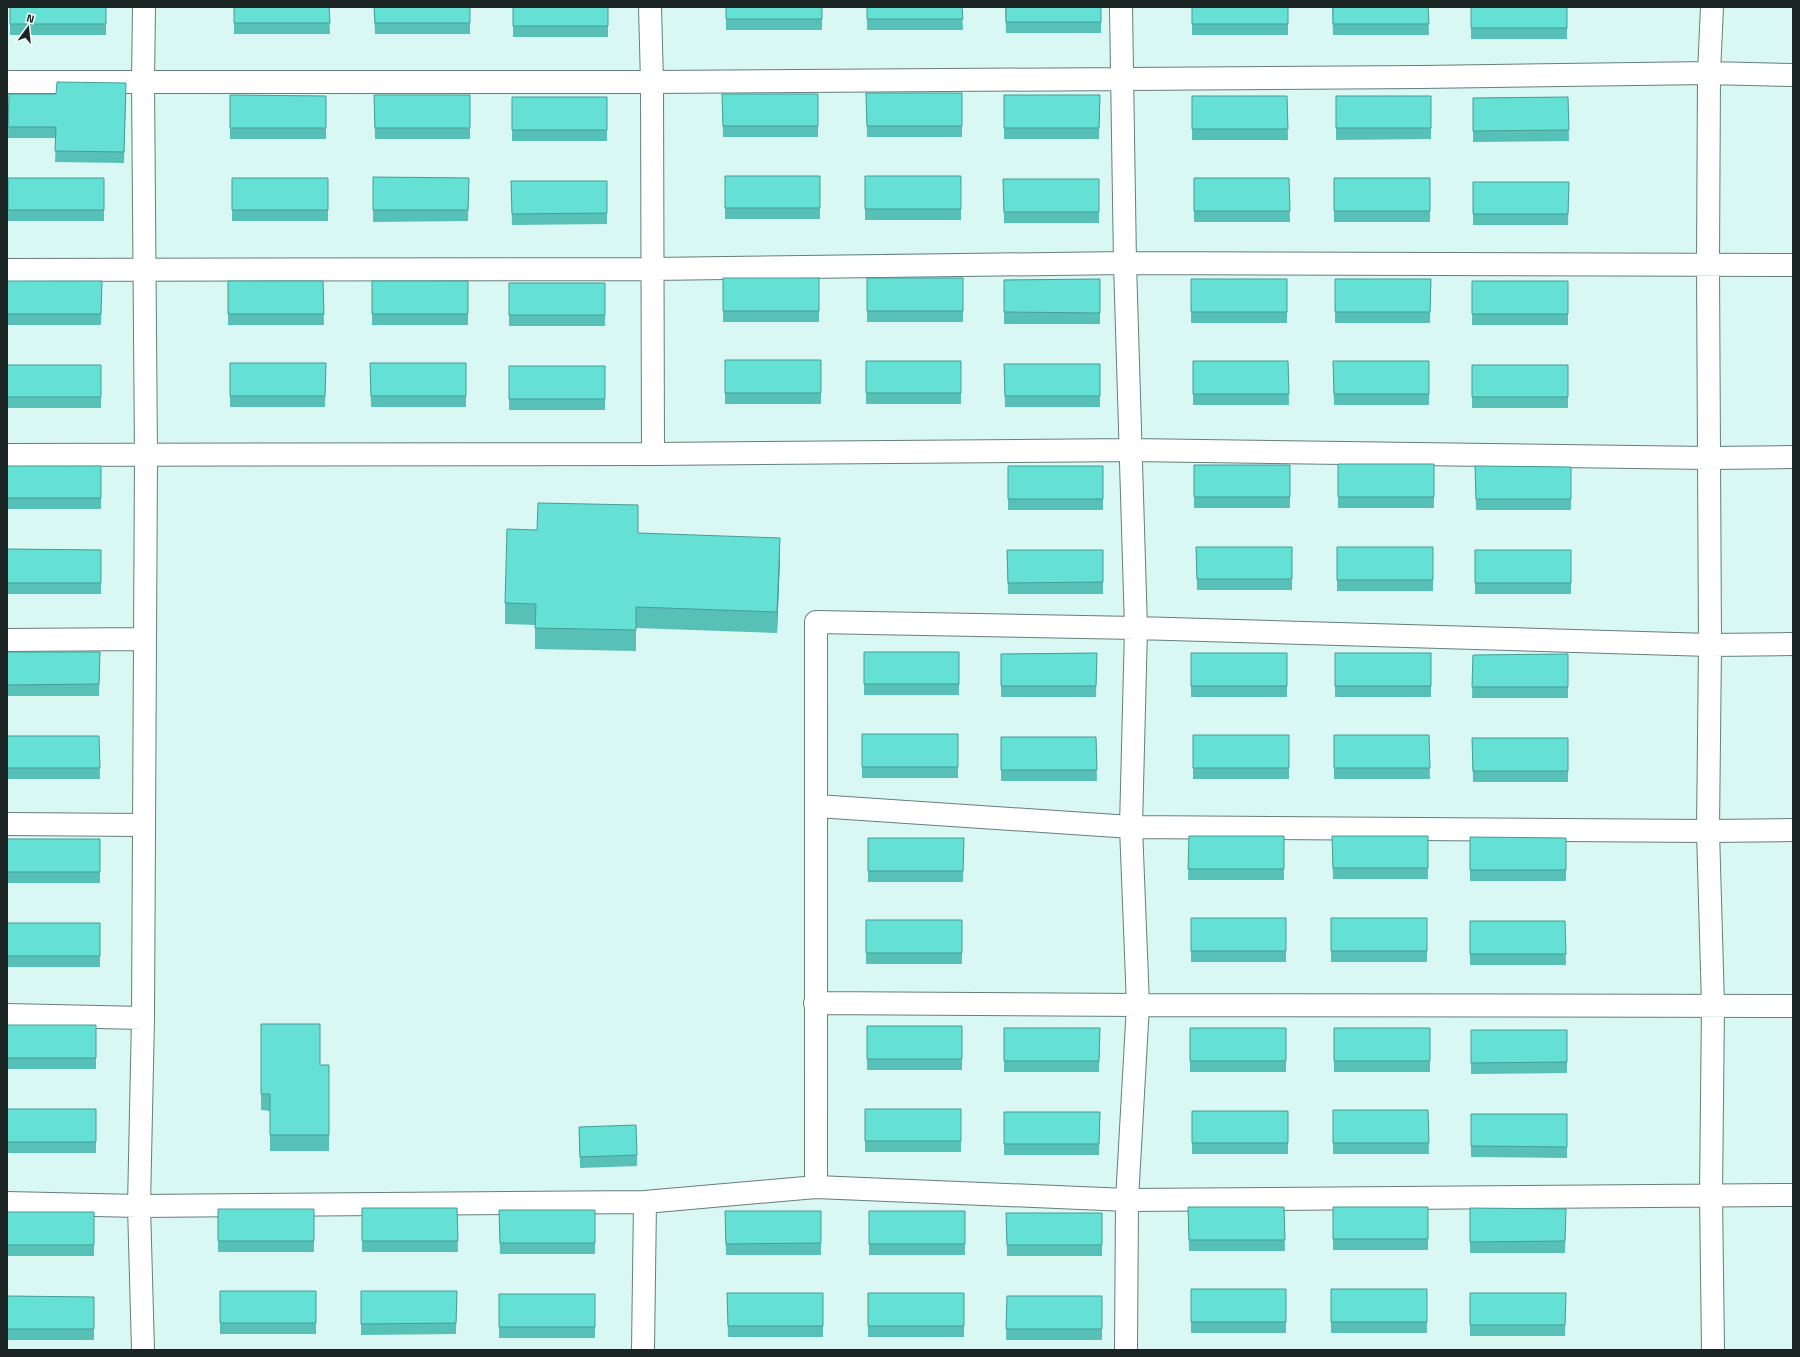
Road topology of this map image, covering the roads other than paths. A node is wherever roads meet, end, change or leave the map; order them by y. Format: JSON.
{"nodes":[{"id":1,"x":144,"y":7,"type":"edge"},
{"id":2,"x":650,"y":7,"type":"edge"},
{"id":3,"x":1121,"y":7,"type":"edge"},
{"id":4,"x":1712,"y":7,"type":"edge"},
{"id":5,"x":1709,"y":73,"type":"junction"},
{"id":6,"x":1793,"y":75,"type":"edge"},
{"id":7,"x":1121,"y":78,"type":"junction"},
{"id":8,"x":143,"y":81,"type":"junction"},
{"id":9,"x":7,"y":82,"type":"edge"},
{"id":10,"x":652,"y":82,"type":"junction"},
{"id":11,"x":1125,"y":263,"type":"junction"},
{"id":12,"x":1708,"y":264,"type":"junction"},
{"id":13,"x":1793,"y":265,"type":"edge"},
{"id":14,"x":653,"y":269,"type":"junction"},
{"id":15,"x":7,"y":270,"type":"edge"},
{"id":16,"x":144,"y":270,"type":"junction"},
{"id":17,"x":1130,"y":450,"type":"junction"},
{"id":18,"x":653,"y":454,"type":"junction"},
{"id":19,"x":7,"y":456,"type":"edge"},
{"id":20,"x":146,"y":456,"type":"junction"},
{"id":21,"x":1793,"y":457,"type":"edge"},
{"id":22,"x":1709,"y":458,"type":"junction"},
{"id":23,"x":1136,"y":628,"type":"junction"},
{"id":24,"x":144,"y":639,"type":"junction"},
{"id":25,"x":7,"y":640,"type":"edge"},
{"id":26,"x":1793,"y":644,"type":"edge"},
{"id":27,"x":1710,"y":645,"type":"junction"},
{"id":28,"x":817,"y":806,"type":"junction"},
{"id":29,"x":7,"y":824,"type":"edge"},
{"id":30,"x":144,"y":825,"type":"junction"},
{"id":31,"x":1131,"y":827,"type":"junction"},
{"id":32,"x":1793,"y":830,"type":"edge"},
{"id":33,"x":1708,"y":831,"type":"junction"},
{"id":34,"x":815,"y":1003,"type":"junction"},
{"id":35,"x":1138,"y":1005,"type":"junction"},
{"id":36,"x":1713,"y":1005,"type":"junction"},
{"id":37,"x":1793,"y":1006,"type":"edge"},
{"id":38,"x":7,"y":1015,"type":"edge"},
{"id":39,"x":143,"y":1018,"type":"junction"},
{"id":40,"x":816,"y":1187,"type":"junction"},
{"id":41,"x":1711,"y":1195,"type":"junction"},
{"id":42,"x":1793,"y":1195,"type":"edge"},
{"id":43,"x":1127,"y":1200,"type":"junction"},
{"id":44,"x":645,"y":1202,"type":"junction"},
{"id":45,"x":7,"y":1203,"type":"edge"},
{"id":46,"x":139,"y":1206,"type":"junction"},
{"id":47,"x":142,"y":1350,"type":"edge"},
{"id":48,"x":643,"y":1350,"type":"edge"},
{"id":49,"x":1126,"y":1350,"type":"edge"},
{"id":50,"x":1713,"y":1350,"type":"edge"}],
"edges":[{"from":1,"to":8,"type":"street"},
{"from":2,"to":10,"type":"street"},
{"from":3,"to":7,"type":"street"},
{"from":4,"to":5,"type":"street"},
{"from":5,"to":6,"type":"street"},
{"from":5,"to":7,"type":"street"},
{"from":5,"to":12,"type":"street"},
{"from":7,"to":10,"type":"street"},
{"from":7,"to":11,"type":"street"},
{"from":8,"to":9,"type":"street"},
{"from":8,"to":10,"type":"street"},
{"from":8,"to":16,"type":"street"},
{"from":10,"to":14,"type":"street"},
{"from":11,"to":12,"type":"street"},
{"from":11,"to":14,"type":"street"},
{"from":11,"to":17,"type":"street"},
{"from":12,"to":13,"type":"street"},
{"from":12,"to":22,"type":"street"},
{"from":14,"to":16,"type":"street"},
{"from":14,"to":18,"type":"street"},
{"from":15,"to":16,"type":"street"},
{"from":16,"to":20,"type":"street"},
{"from":17,"to":18,"type":"street"},
{"from":17,"to":22,"type":"street"},
{"from":17,"to":23,"type":"street"},
{"from":18,"to":20,"type":"street"},
{"from":19,"to":20,"type":"street"},
{"from":20,"to":24,"type":"street"},
{"from":21,"to":22,"type":"street"},
{"from":22,"to":27,"type":"street"},
{"from":23,"to":27,"type":"street"},
{"from":23,"to":28,"type":"street"},
{"from":23,"to":31,"type":"street"},
{"from":24,"to":25,"type":"street"},
{"from":24,"to":30,"type":"street"},
{"from":26,"to":27,"type":"street"},
{"from":27,"to":33,"type":"street"},
{"from":28,"to":31,"type":"street"},
{"from":28,"to":34,"type":"street"},
{"from":29,"to":30,"type":"street"},
{"from":30,"to":39,"type":"street"},
{"from":31,"to":33,"type":"street"},
{"from":31,"to":35,"type":"street"},
{"from":32,"to":33,"type":"street"},
{"from":33,"to":36,"type":"street"},
{"from":34,"to":35,"type":"street"},
{"from":34,"to":40,"type":"street"},
{"from":35,"to":36,"type":"street"},
{"from":35,"to":43,"type":"street"},
{"from":36,"to":37,"type":"street"},
{"from":36,"to":41,"type":"street"},
{"from":38,"to":39,"type":"street"},
{"from":39,"to":46,"type":"street"},
{"from":40,"to":43,"type":"street"},
{"from":40,"to":44,"type":"street"},
{"from":41,"to":42,"type":"street"},
{"from":41,"to":43,"type":"street"},
{"from":41,"to":50,"type":"street"},
{"from":43,"to":49,"type":"street"},
{"from":44,"to":46,"type":"street"},
{"from":44,"to":48,"type":"street"},
{"from":45,"to":46,"type":"street"},
{"from":46,"to":47,"type":"street"}]}
